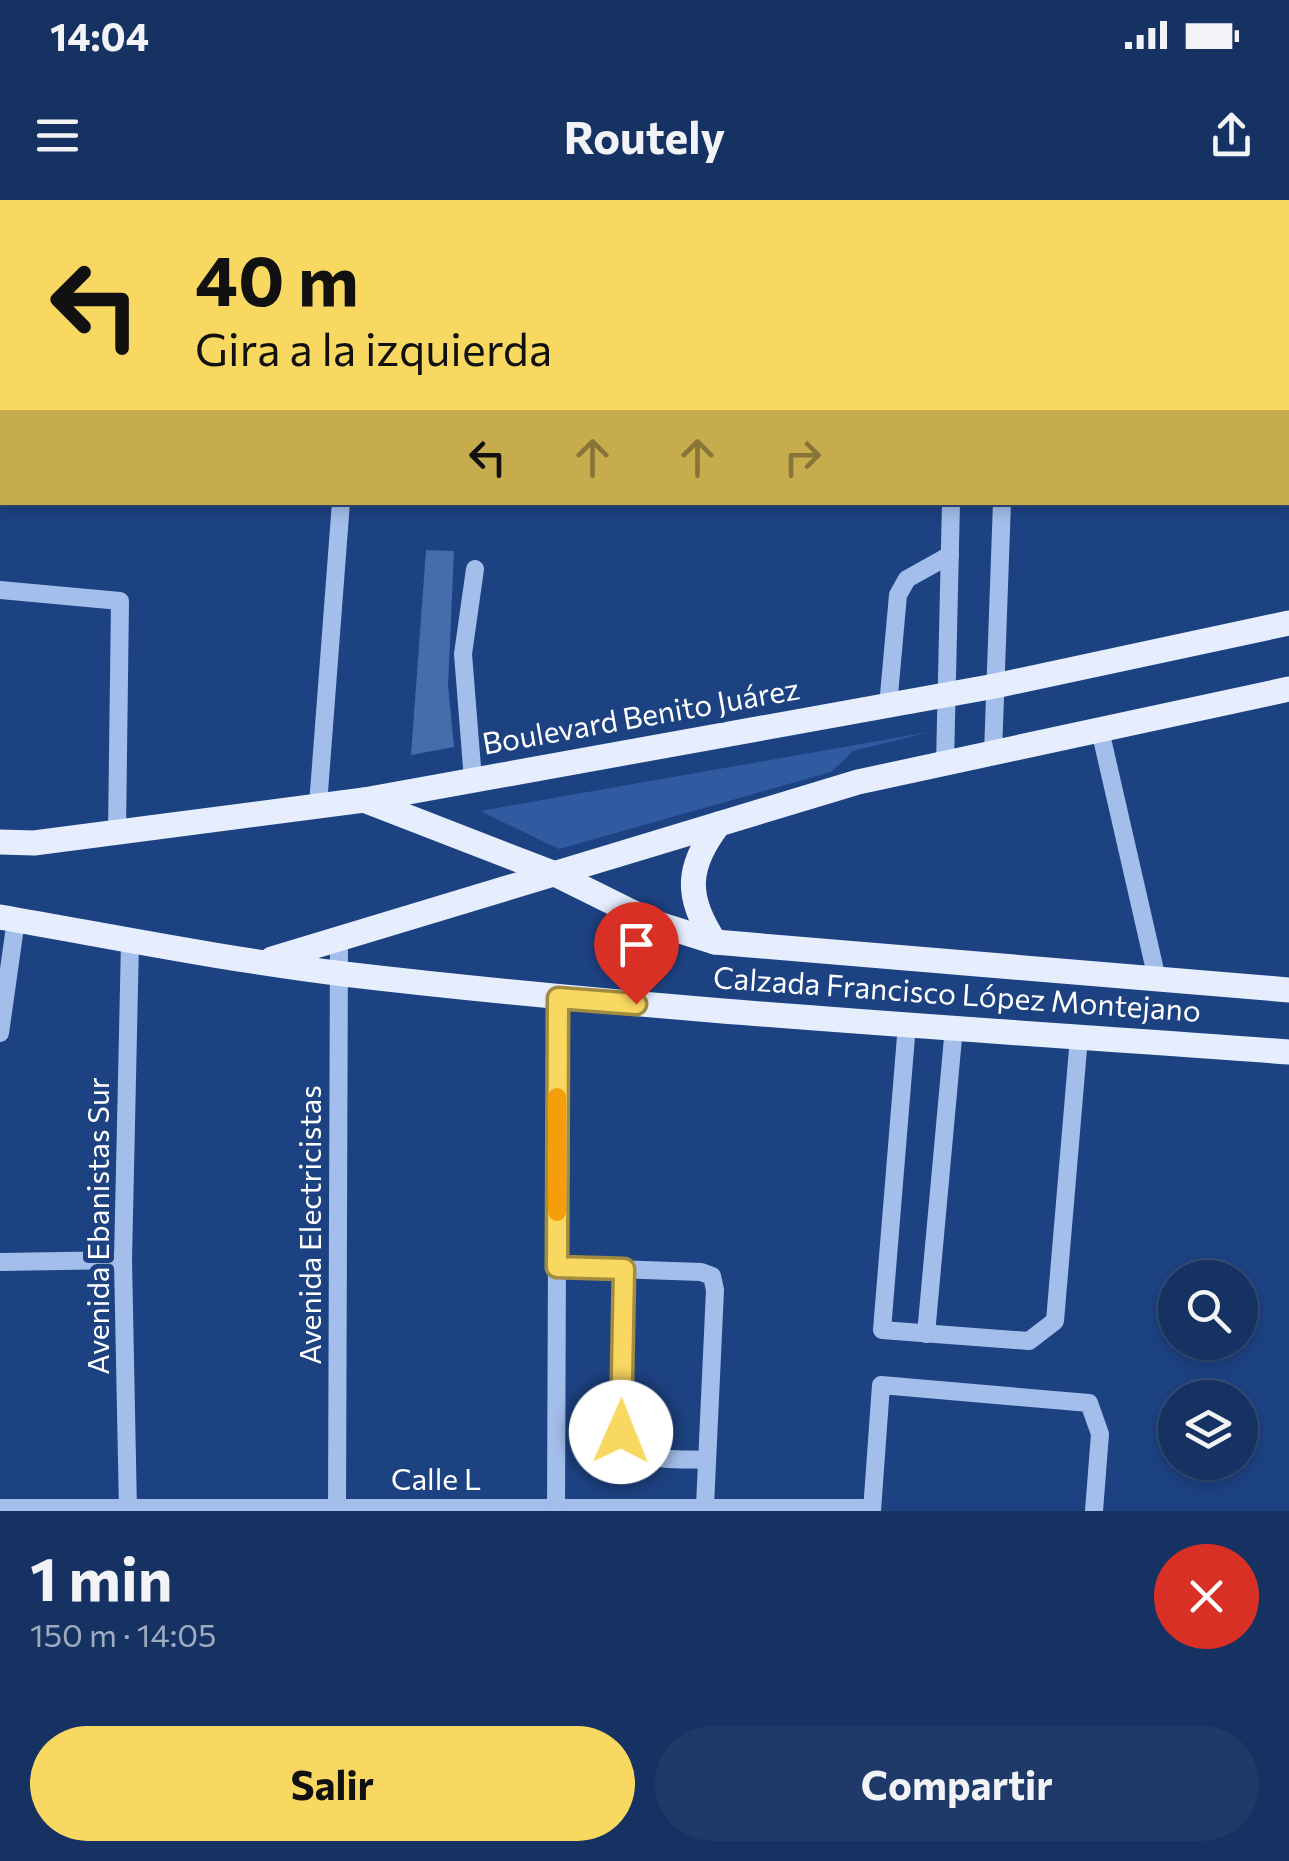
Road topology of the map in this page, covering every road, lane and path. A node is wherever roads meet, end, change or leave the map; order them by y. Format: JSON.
{"nodes":[{"id":1,"x":341,"y":505,"type":"edge"},
{"id":2,"x":951,"y":505,"type":"edge"},
{"id":3,"x":1002,"y":505,"type":"edge"},
{"id":4,"x":950,"y":555,"type":"junction"},
{"id":5,"x":475,"y":568,"type":"dead end"},
{"id":6,"x":0,"y":590,"type":"edge"},
{"id":7,"x":1289,"y":623,"type":"edge"},
{"id":8,"x":995,"y":686,"type":"junction"},
{"id":9,"x":1289,"y":689,"type":"edge"},
{"id":10,"x":947,"y":696,"type":"junction"},
{"id":11,"x":888,"y":706,"type":"junction"},
{"id":12,"x":1100,"y":730,"type":"junction"},
{"id":13,"x":993,"y":753,"type":"junction"},
{"id":14,"x":945,"y":764,"type":"junction"},
{"id":15,"x":474,"y":780,"type":"junction"},
{"id":16,"x":364,"y":800,"type":"junction"},
{"id":17,"x":318,"y":805,"type":"junction"},
{"id":18,"x":719,"y":824,"type":"junction"},
{"id":19,"x":116,"y":832,"type":"junction"},
{"id":20,"x":0,"y":842,"type":"edge"},
{"id":21,"x":555,"y":874,"type":"junction"},
{"id":22,"x":8,"y":918,"type":"edge"},
{"id":23,"x":339,"y":940,"type":"junction"},
{"id":24,"x":130,"y":942,"type":"junction"},
{"id":25,"x":715,"y":942,"type":"junction"},
{"id":26,"x":262,"y":961,"type":"junction"},
{"id":27,"x":340,"y":973,"type":"junction"},
{"id":28,"x":1158,"y":979,"type":"junction"},
{"id":29,"x":1289,"y":990,"type":"edge"},
{"id":30,"x":558,"y":998,"type":"junction"},
{"id":31,"x":2,"y":1000,"type":"edge"},
{"id":32,"x":907,"y":1024,"type":"junction"},
{"id":33,"x":954,"y":1027,"type":"junction"},
{"id":34,"x":0,"y":1033,"type":"edge"},
{"id":35,"x":1079,"y":1036,"type":"junction"},
{"id":36,"x":1289,"y":1052,"type":"edge"},
{"id":37,"x":124,"y":1260,"type":"junction"},
{"id":38,"x":0,"y":1262,"type":"edge"},
{"id":39,"x":557,"y":1267,"type":"junction"},
{"id":40,"x":624,"y":1269,"type":"junction"},
{"id":41,"x":926,"y":1334,"type":"junction"},
{"id":42,"x":707,"y":1460,"type":"junction"},
{"id":43,"x":705,"y":1506,"type":"junction"},
{"id":44,"x":0,"y":1508,"type":"edge"},
{"id":45,"x":128,"y":1509,"type":"edge"},
{"id":46,"x":337,"y":1509,"type":"edge"},
{"id":47,"x":872,"y":1509,"type":"edge"},
{"id":48,"x":556,"y":1510,"type":"edge"},
{"id":49,"x":1094,"y":1511,"type":"edge"}],
"edges":[{"from":1,"to":17,"type":"street"},
{"from":2,"to":4,"type":"street"},
{"from":3,"to":8,"type":"street"},
{"from":4,"to":10,"type":"street"},
{"from":4,"to":11,"type":"street"},
{"from":5,"to":15,"type":"street"},
{"from":6,"to":19,"type":"street"},
{"from":7,"to":8,"type":"main road","name":"Boulevard Benito Juárez"},
{"from":8,"to":10,"type":"main road","name":"Boulevard Benito Juárez"},
{"from":8,"to":13,"type":"street"},
{"from":9,"to":12,"type":"main road"},
{"from":10,"to":11,"type":"main road","name":"Boulevard Benito Juárez"},
{"from":10,"to":14,"type":"street"},
{"from":11,"to":15,"type":"main road","name":"Boulevard Benito Juárez"},
{"from":12,"to":13,"type":"main road"},
{"from":12,"to":28,"type":"street"},
{"from":13,"to":14,"type":"main road"},
{"from":14,"to":18,"type":"main road"},
{"from":15,"to":16,"type":"main road","name":"Boulevard Benito Juárez"},
{"from":16,"to":17,"type":"main road","name":"Boulevard Benito Juárez"},
{"from":16,"to":21,"type":"main road","name":"Calzada Francisco López Montejano"},
{"from":17,"to":19,"type":"main road","name":"Boulevard Benito Juárez"},
{"from":18,"to":21,"type":"main road"},
{"from":18,"to":25,"type":"main road"},
{"from":19,"to":20,"type":"main road","name":"Boulevard Benito Juárez"},
{"from":21,"to":23,"type":"main road"},
{"from":21,"to":25,"type":"main road","name":"Calzada Francisco López Montejano"},
{"from":22,"to":24,"type":"main road","name":"Calzada Francisco López Montejano"},
{"from":22,"to":31,"type":"street"},
{"from":23,"to":26,"type":"main road"},
{"from":23,"to":27,"type":"street","name":"Avenida Electricistas"},
{"from":24,"to":26,"type":"main road","name":"Calzada Francisco López Montejano"},
{"from":24,"to":37,"type":"street","name":"Avenida Ebanistas Sur"},
{"from":25,"to":28,"type":"main road","name":"Calzada Francisco López Montejano"},
{"from":26,"to":27,"type":"main road","name":"Calzada Francisco López Montejano"},
{"from":27,"to":30,"type":"main road","name":"Calzada Francisco López Montejano"},
{"from":27,"to":46,"type":"street","name":"Avenida Electricistas"},
{"from":28,"to":29,"type":"main road","name":"Calzada Francisco López Montejano"},
{"from":30,"to":32,"type":"main road","name":"Calzada Francisco López Montejano"},
{"from":30,"to":39,"type":"street"},
{"from":31,"to":34,"type":"street"},
{"from":32,"to":33,"type":"main road","name":"Calzada Francisco López Montejano"},
{"from":32,"to":41,"type":"street"},
{"from":33,"to":35,"type":"main road","name":"Calzada Francisco López Montejano"},
{"from":33,"to":41,"type":"street"},
{"from":35,"to":36,"type":"main road","name":"Calzada Francisco López Montejano"},
{"from":35,"to":41,"type":"street"},
{"from":37,"to":38,"type":"street"},
{"from":37,"to":45,"type":"street","name":"Avenida Ebanistas Sur"},
{"from":39,"to":40,"type":"street"},
{"from":39,"to":48,"type":"street"},
{"from":40,"to":42,"type":"street"},
{"from":40,"to":42,"type":"street"},
{"from":42,"to":43,"type":"street"},
{"from":43,"to":47,"type":"street","name":"Calle L"},
{"from":43,"to":48,"type":"street","name":"Calle L"},
{"from":44,"to":45,"type":"street","name":"Calle L"},
{"from":45,"to":46,"type":"street","name":"Calle L"},
{"from":46,"to":48,"type":"street","name":"Calle L"},
{"from":47,"to":49,"type":"street"}]}
